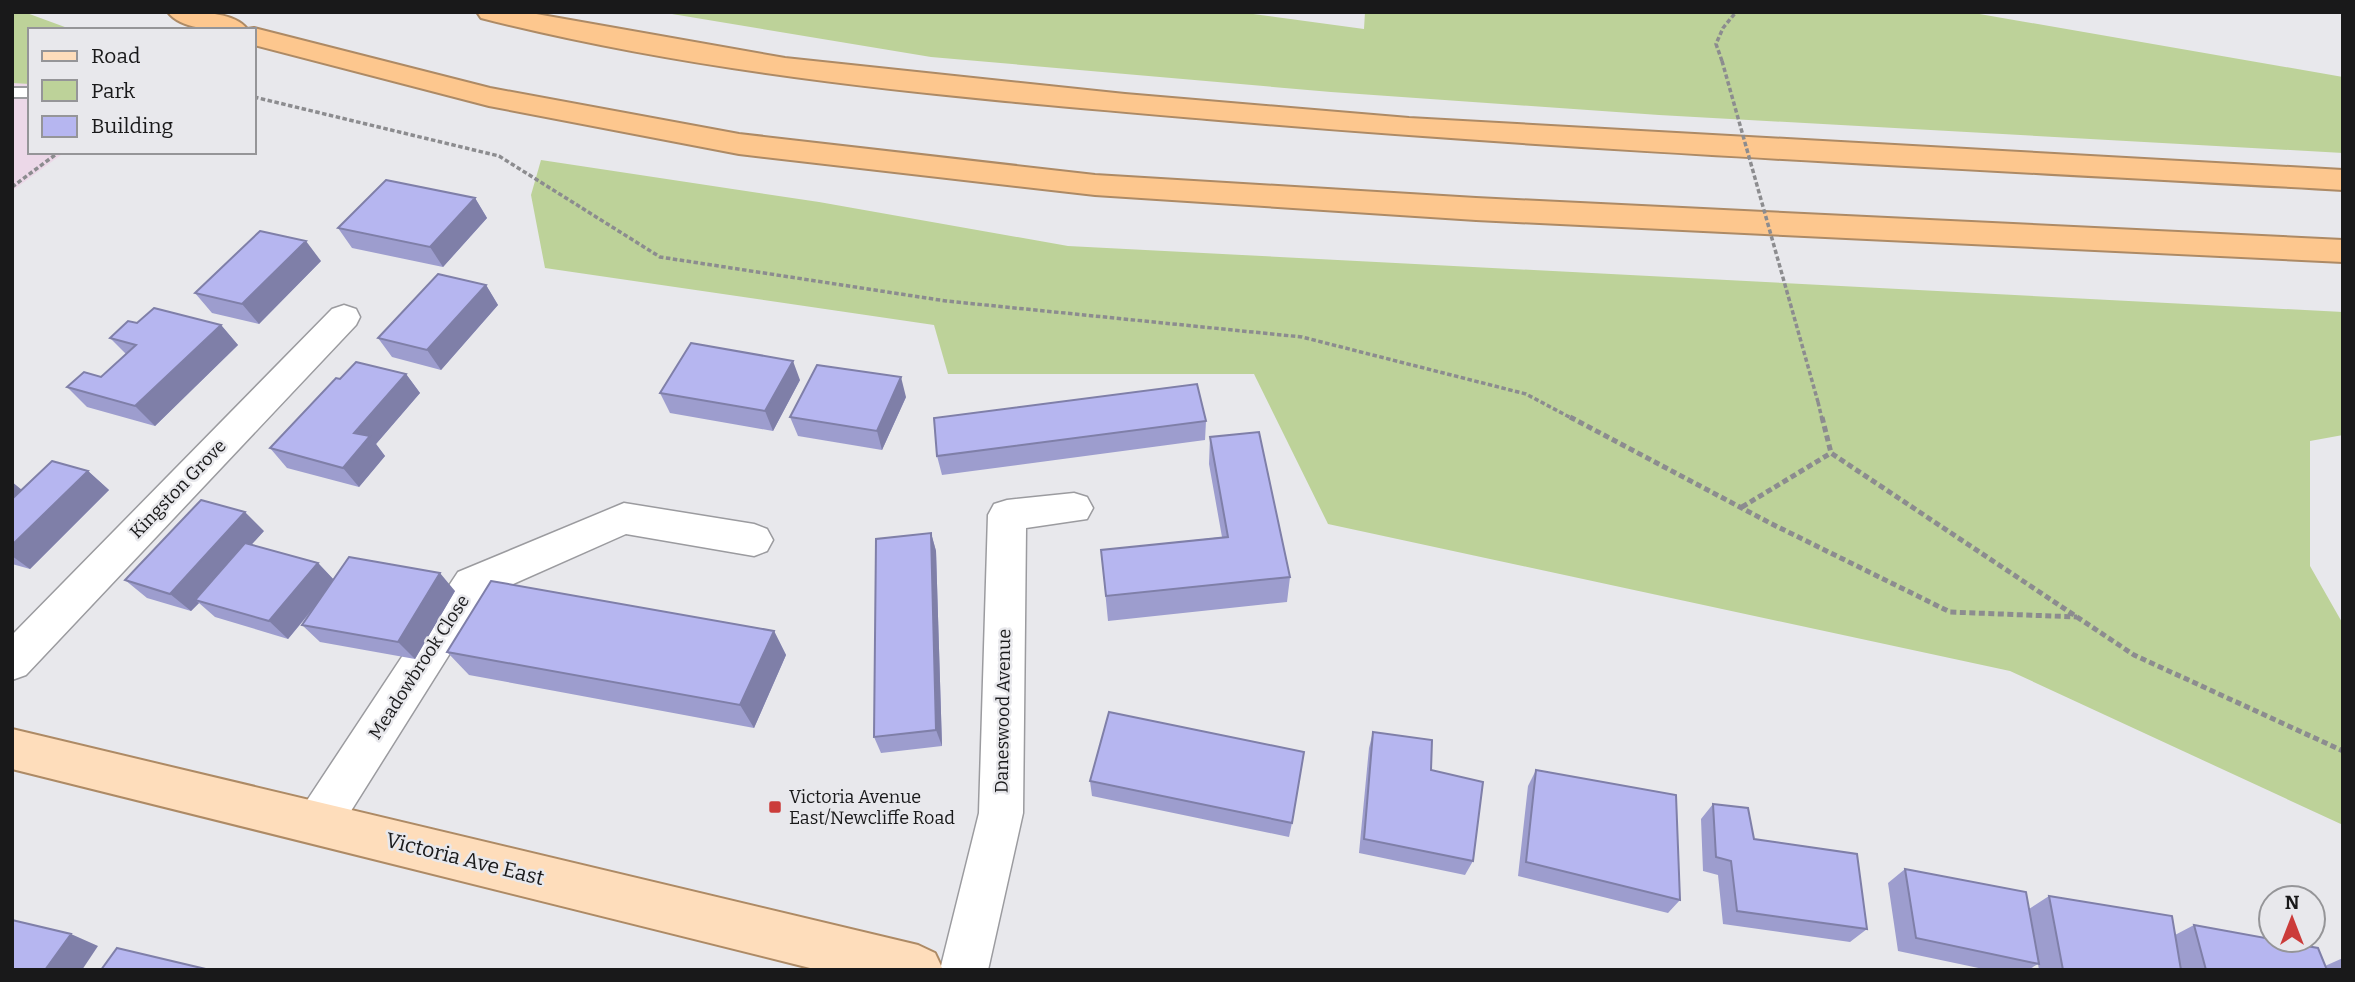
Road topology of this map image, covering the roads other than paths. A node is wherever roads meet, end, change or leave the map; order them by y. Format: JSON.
{"nodes":[{"id":1,"x":182,"y":12,"type":"edge"},
{"id":2,"x":491,"y":12,"type":"edge"},
{"id":3,"x":228,"y":28,"type":"edge"},
{"id":4,"x":256,"y":37,"type":"edge"},
{"id":5,"x":2343,"y":180,"type":"edge"},
{"id":6,"x":2343,"y":251,"type":"edge"},
{"id":7,"x":344,"y":317,"type":"dead end"},
{"id":8,"x":1074,"y":508,"type":"dead end"},
{"id":9,"x":754,"y":540,"type":"dead end"},
{"id":10,"x":12,"y":662,"type":"edge"},
{"id":11,"x":12,"y":749,"type":"edge"},
{"id":12,"x":318,"y":823,"type":"junction"},
{"id":13,"x":918,"y":970,"type":"edge"},
{"id":14,"x":964,"y":970,"type":"edge"}],
"edges":[{"from":1,"to":3,"type":"highway"},
{"from":2,"to":5,"type":"highway"},
{"from":4,"to":6,"type":"highway"},
{"from":7,"to":10,"type":"street","name":"Kingston Grove"},
{"from":8,"to":14,"type":"street","name":"Daneswood Avenue"},
{"from":9,"to":12,"type":"street","name":"Meadowbrook Close"},
{"from":11,"to":12,"type":"main road","name":"Victoria Ave East"},
{"from":12,"to":13,"type":"main road","name":"Victoria Ave East"}]}
